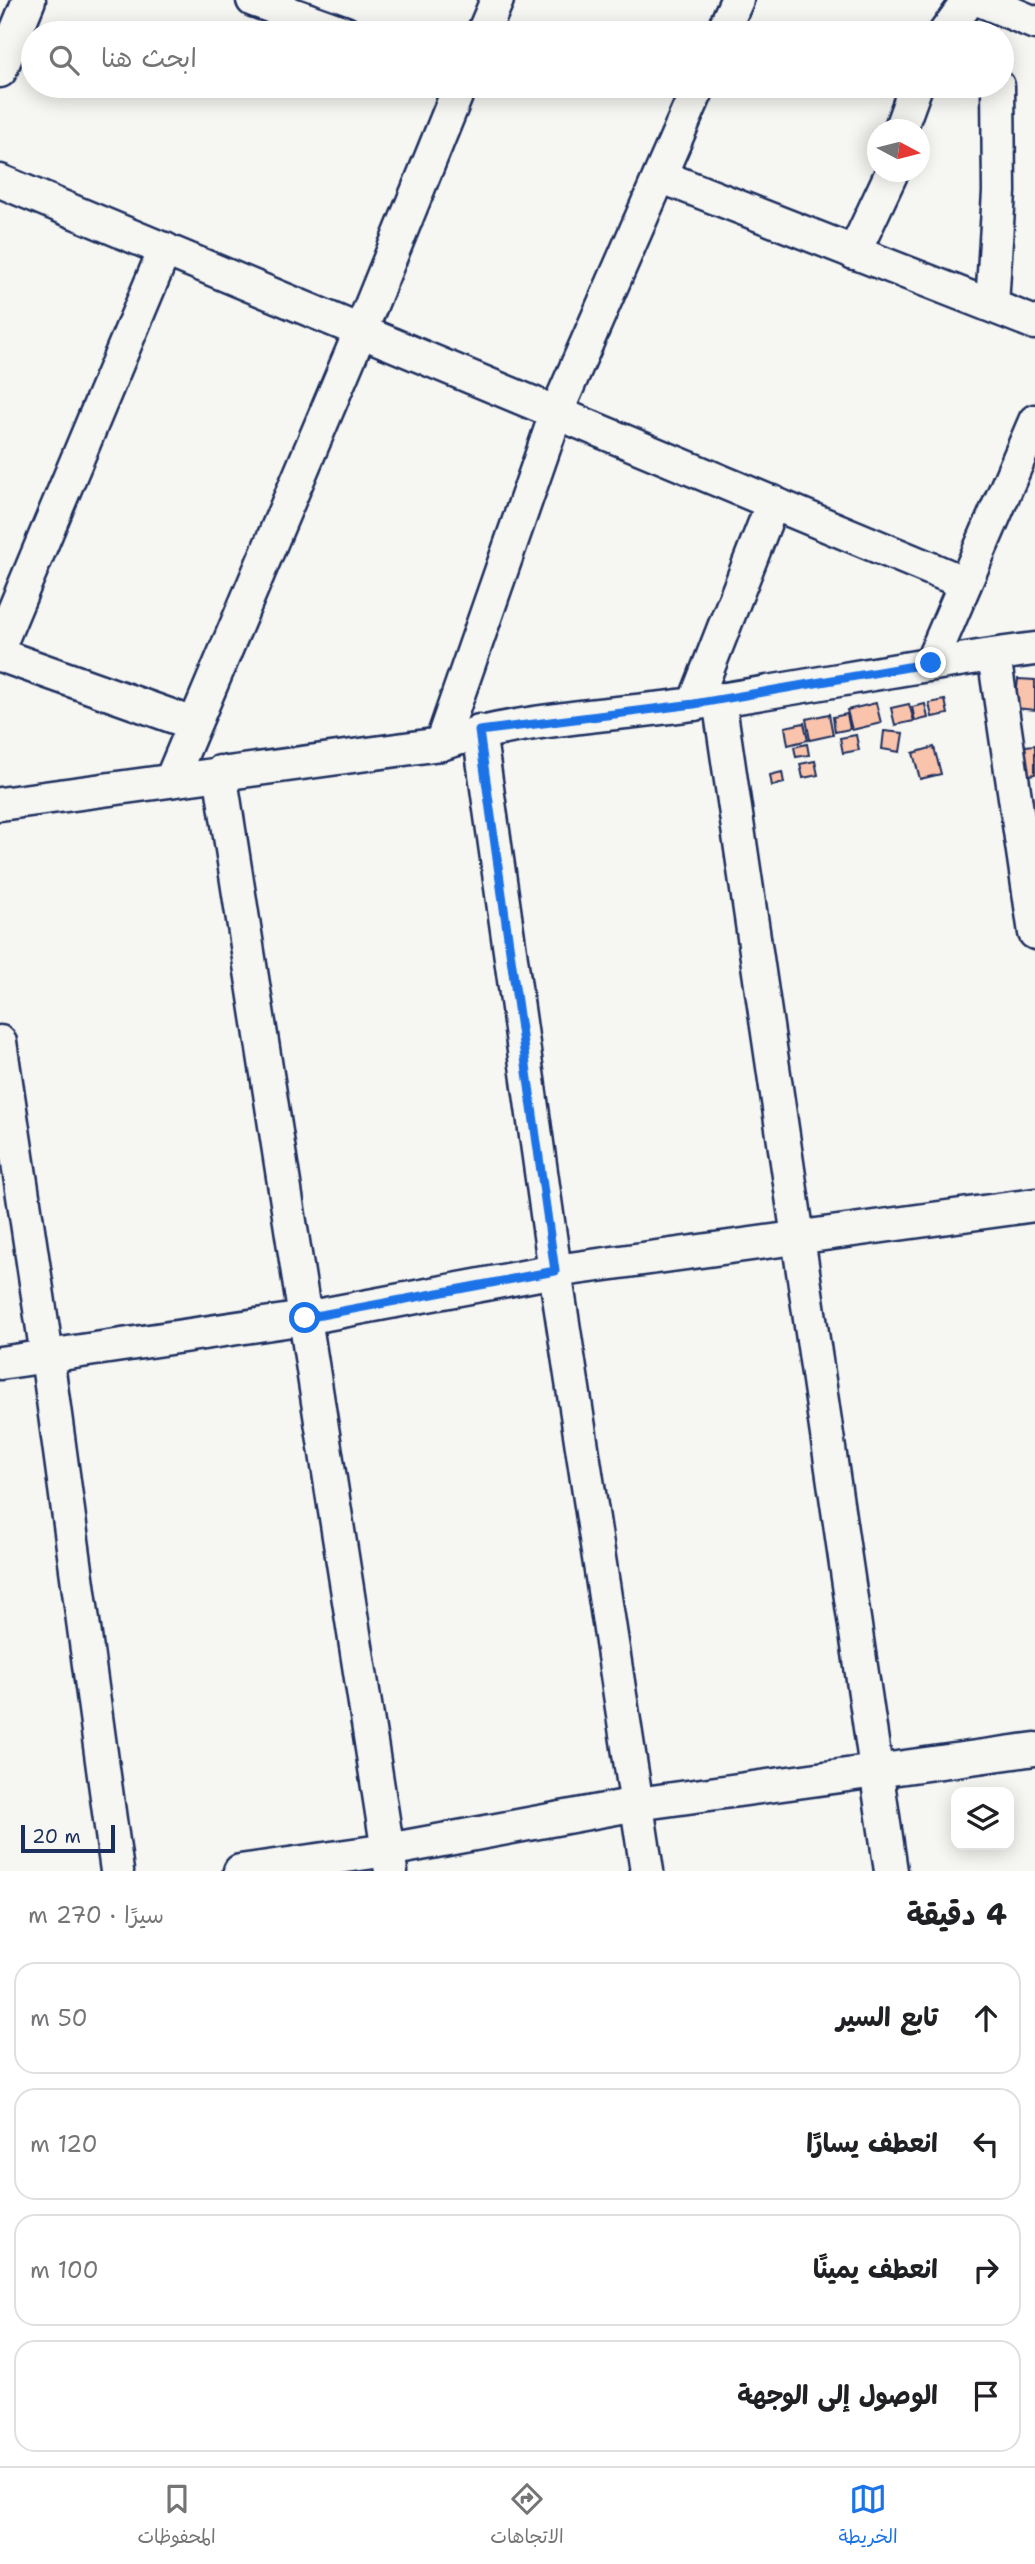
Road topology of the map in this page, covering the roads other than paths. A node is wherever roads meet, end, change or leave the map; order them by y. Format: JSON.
{"nodes":[{"id":1,"x":29,"y":0,"type":"edge"},
{"id":2,"x":255,"y":0,"type":"edge"},
{"id":3,"x":497,"y":0,"type":"edge"},
{"id":4,"x":737,"y":0,"type":"edge"},
{"id":5,"x":970,"y":0,"type":"edge"},
{"id":6,"x":994,"y":14,"type":"edge"},
{"id":7,"x":312,"y":21,"type":"edge"},
{"id":8,"x":488,"y":21,"type":"edge"},
{"id":9,"x":727,"y":21,"type":"edge"},
{"id":10,"x":953,"y":21,"type":"edge"},
{"id":11,"x":1035,"y":23,"type":"edge"},
{"id":12,"x":0,"y":71,"type":"edge"},
{"id":13,"x":455,"y":98,"type":"edge"},
{"id":14,"x":694,"y":98,"type":"edge"},
{"id":15,"x":912,"y":98,"type":"edge"},
{"id":16,"x":998,"y":98,"type":"edge"},
{"id":17,"x":904,"y":119,"type":"edge"},
{"id":18,"x":660,"y":176,"type":"junction"},
{"id":19,"x":0,"y":181,"type":"edge"},
{"id":20,"x":887,"y":182,"type":"edge"},
{"id":21,"x":165,"y":249,"type":"junction"},
{"id":22,"x":854,"y":253,"type":"junction"},
{"id":23,"x":992,"y":305,"type":"junction"},
{"id":24,"x":1035,"y":323,"type":"edge"},
{"id":25,"x":361,"y":330,"type":"junction"},
{"id":26,"x":557,"y":411,"type":"junction"},
{"id":27,"x":1035,"y":421,"type":"edge"},
{"id":28,"x":773,"y":502,"type":"junction"},
{"id":29,"x":965,"y":583,"type":"junction"},
{"id":30,"x":0,"y":644,"type":"edge"},
{"id":31,"x":1035,"y":649,"type":"edge"},
{"id":32,"x":995,"y":654,"type":"junction"},
{"id":33,"x":0,"y":655,"type":"edge"},
{"id":34,"x":931,"y":663,"type":"junction"},
{"id":35,"x":707,"y":701,"type":"junction"},
{"id":36,"x":194,"y":724,"type":"junction"},
{"id":37,"x":479,"y":731,"type":"junction"},
{"id":38,"x":441,"y":744,"type":"junction"},
{"id":39,"x":220,"y":772,"type":"junction"},
{"id":40,"x":171,"y":780,"type":"junction"},
{"id":41,"x":0,"y":804,"type":"edge"},
{"id":42,"x":1035,"y":933,"type":"edge"},
{"id":43,"x":0,"y":1042,"type":"edge"},
{"id":44,"x":1035,"y":1205,"type":"edge"},
{"id":45,"x":798,"y":1238,"type":"junction"},
{"id":46,"x":555,"y":1271,"type":"junction"},
{"id":47,"x":305,"y":1318,"type":"junction"},
{"id":48,"x":47,"y":1356,"type":"junction"},
{"id":49,"x":0,"y":1363,"type":"edge"},
{"id":50,"x":1035,"y":1749,"type":"edge"},
{"id":51,"x":876,"y":1773,"type":"junction"},
{"id":52,"x":637,"y":1804,"type":"junction"},
{"id":53,"x":390,"y":1861,"type":"edge"},
{"id":54,"x":117,"y":1871,"type":"edge"},
{"id":55,"x":240,"y":1871,"type":"edge"},
{"id":56,"x":647,"y":1871,"type":"edge"},
{"id":57,"x":891,"y":1871,"type":"edge"}],
"edges":[{"from":1,"to":12,"type":"street"},
{"from":2,"to":7,"type":"street"},
{"from":3,"to":8,"type":"street"},
{"from":4,"to":9,"type":"street"},
{"from":5,"to":10,"type":"street"},
{"from":6,"to":11,"type":"street"},
{"from":13,"to":25,"type":"street"},
{"from":14,"to":18,"type":"street"},
{"from":15,"to":17,"type":"street"},
{"from":16,"to":23,"type":"street"},
{"from":18,"to":22,"type":"street"},
{"from":18,"to":26,"type":"street"},
{"from":19,"to":21,"type":"street"},
{"from":20,"to":22,"type":"street"},
{"from":21,"to":25,"type":"street"},
{"from":21,"to":30,"type":"street"},
{"from":22,"to":23,"type":"street"},
{"from":23,"to":24,"type":"street"},
{"from":25,"to":26,"type":"street"},
{"from":25,"to":36,"type":"street"},
{"from":26,"to":28,"type":"street"},
{"from":26,"to":38,"type":"street"},
{"from":27,"to":29,"type":"street"},
{"from":28,"to":29,"type":"street"},
{"from":28,"to":35,"type":"street"},
{"from":29,"to":34,"type":"street"},
{"from":31,"to":32,"type":"street"},
{"from":32,"to":34,"type":"street"},
{"from":32,"to":42,"type":"street"},
{"from":33,"to":36,"type":"street"},
{"from":34,"to":35,"type":"street"},
{"from":35,"to":37,"type":"street"},
{"from":35,"to":45,"type":"street"},
{"from":36,"to":40,"type":"street"},
{"from":37,"to":38,"type":"street"},
{"from":37,"to":46,"type":"street"},
{"from":38,"to":39,"type":"street"},
{"from":39,"to":40,"type":"street"},
{"from":39,"to":47,"type":"street"},
{"from":40,"to":41,"type":"street"},
{"from":43,"to":48,"type":"street"},
{"from":44,"to":45,"type":"street"},
{"from":45,"to":46,"type":"street"},
{"from":45,"to":51,"type":"street"},
{"from":46,"to":47,"type":"street"},
{"from":46,"to":52,"type":"street"},
{"from":47,"to":48,"type":"street"},
{"from":47,"to":53,"type":"street"},
{"from":48,"to":49,"type":"street"},
{"from":48,"to":54,"type":"street"},
{"from":50,"to":51,"type":"street"},
{"from":51,"to":52,"type":"street"},
{"from":51,"to":57,"type":"street"},
{"from":52,"to":53,"type":"street"},
{"from":52,"to":56,"type":"street"},
{"from":53,"to":55,"type":"street"}]}
